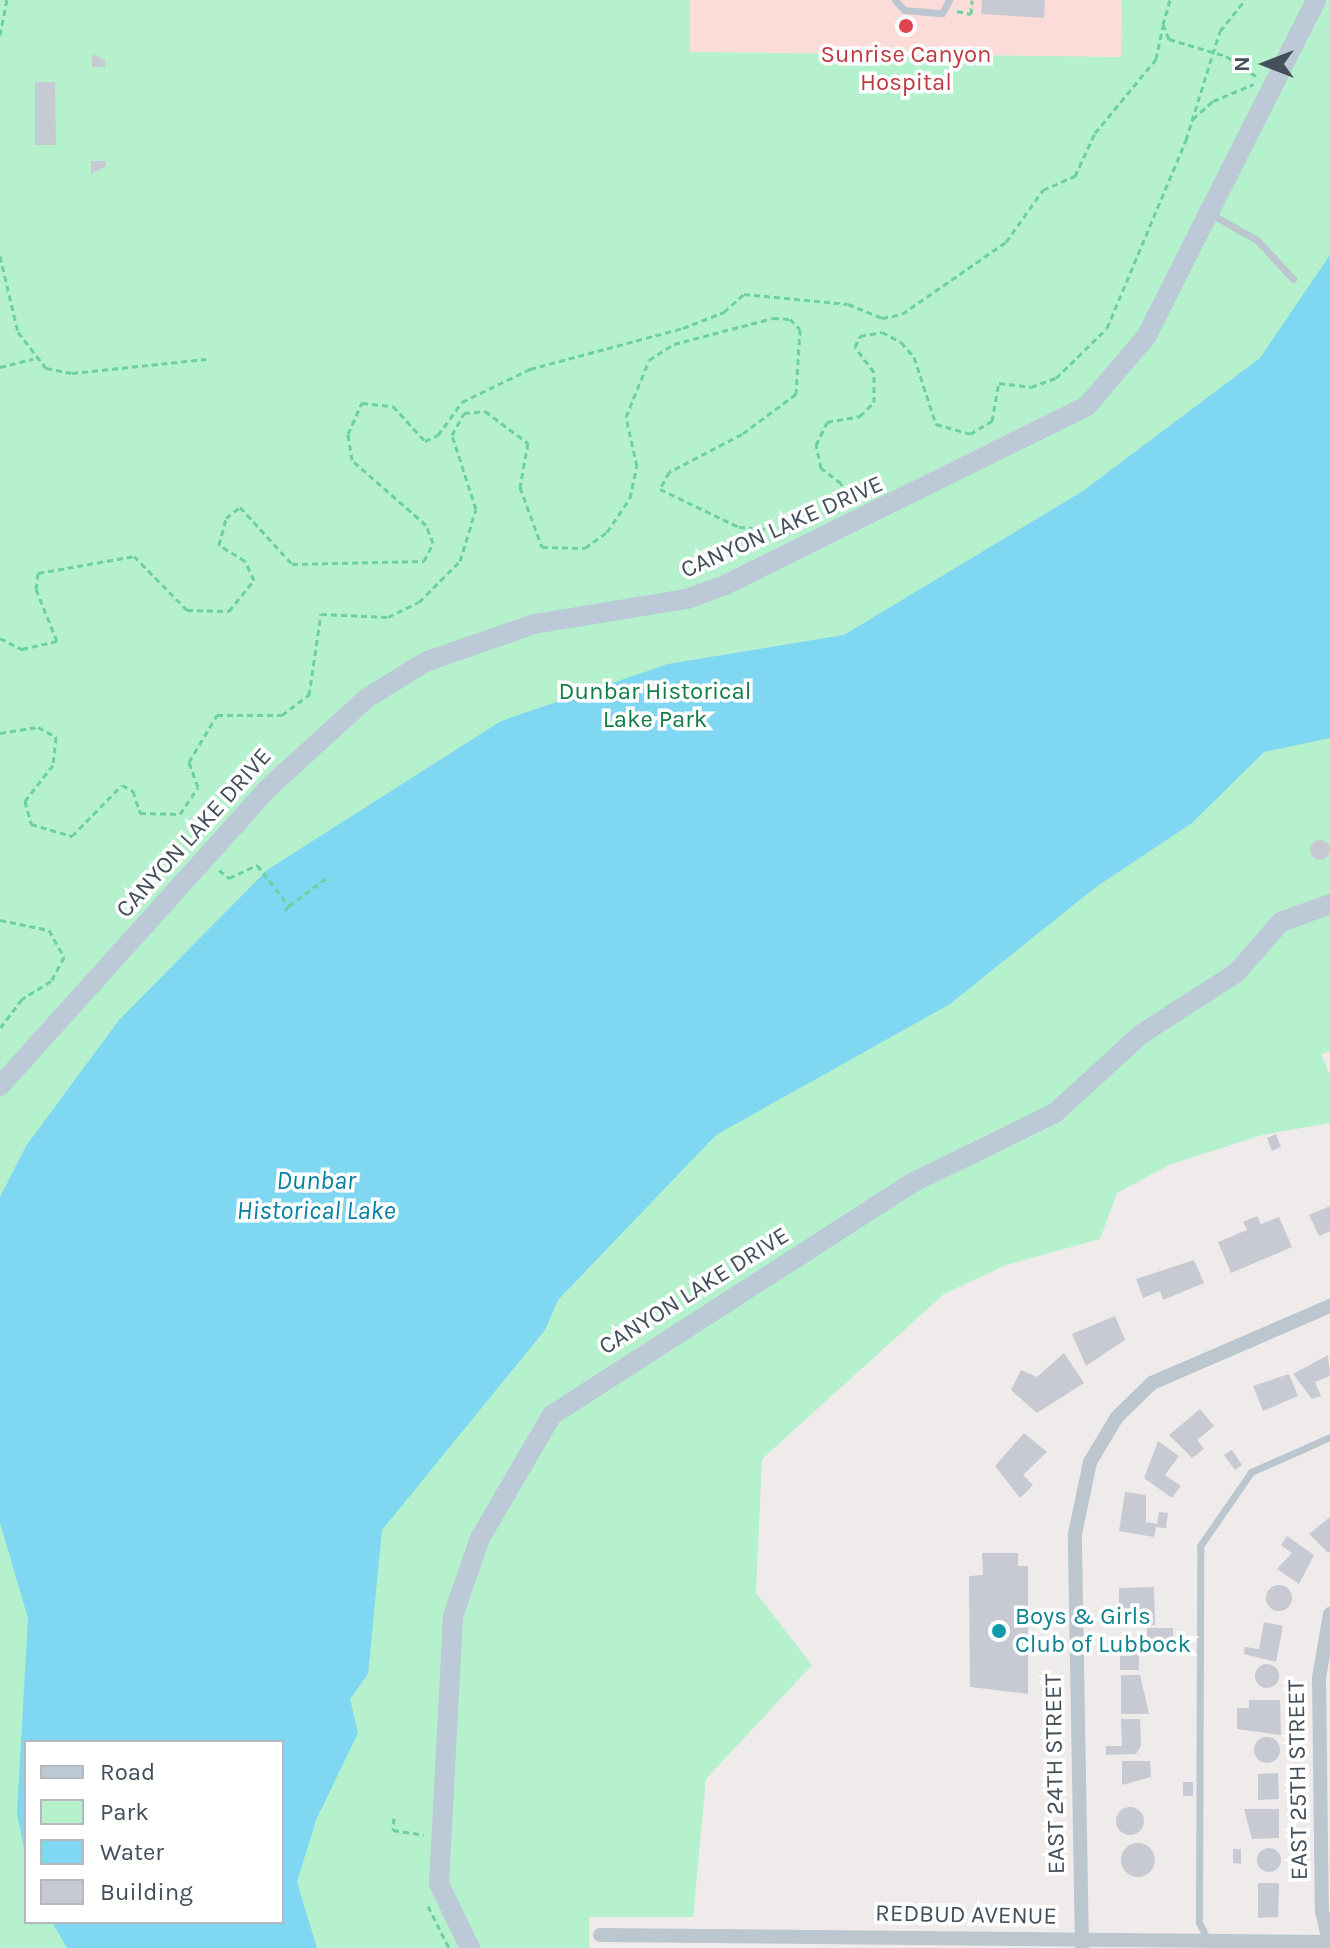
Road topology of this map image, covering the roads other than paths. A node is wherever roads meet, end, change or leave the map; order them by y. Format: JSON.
{"nodes":[{"id":1,"x":895,"y":0,"type":"edge"},
{"id":2,"x":949,"y":0,"type":"edge"},
{"id":3,"x":1316,"y":0,"type":"edge"},
{"id":4,"x":1209,"y":213,"type":"junction"},
{"id":5,"x":1293,"y":279,"type":"dead end"},
{"id":6,"x":1330,"y":904,"type":"edge"},
{"id":7,"x":0,"y":1086,"type":"edge"},
{"id":8,"x":1330,"y":1306,"type":"edge"},
{"id":9,"x":1330,"y":1437,"type":"edge"},
{"id":10,"x":1330,"y":1614,"type":"edge"},
{"id":11,"x":600,"y":1935,"type":"dead end"},
{"id":12,"x":1330,"y":1943,"type":"edge"},
{"id":13,"x":1082,"y":1944,"type":"edge"},
{"id":14,"x":1212,"y":1945,"type":"edge"},
{"id":15,"x":470,"y":1948,"type":"edge"}],
"edges":[{"from":1,"to":2,"type":"lane"},
{"from":3,"to":4,"type":"street","name":"CANYON LAKE DRIVE"},
{"from":4,"to":5,"type":"lane"},
{"from":4,"to":7,"type":"street","name":"CANYON LAKE DRIVE"},
{"from":6,"to":15,"type":"street","name":"CANYON LAKE DRIVE"},
{"from":8,"to":13,"type":"street","name":"EAST 24TH STREET"},
{"from":9,"to":14,"type":"lane"},
{"from":10,"to":12,"type":"street","name":"EAST 25TH STREET"},
{"from":11,"to":13,"type":"street","name":"REDBUD AVENUE"},
{"from":12,"to":14,"type":"street","name":"REDBUD AVENUE"},
{"from":13,"to":14,"type":"street","name":"REDBUD AVENUE"}]}
